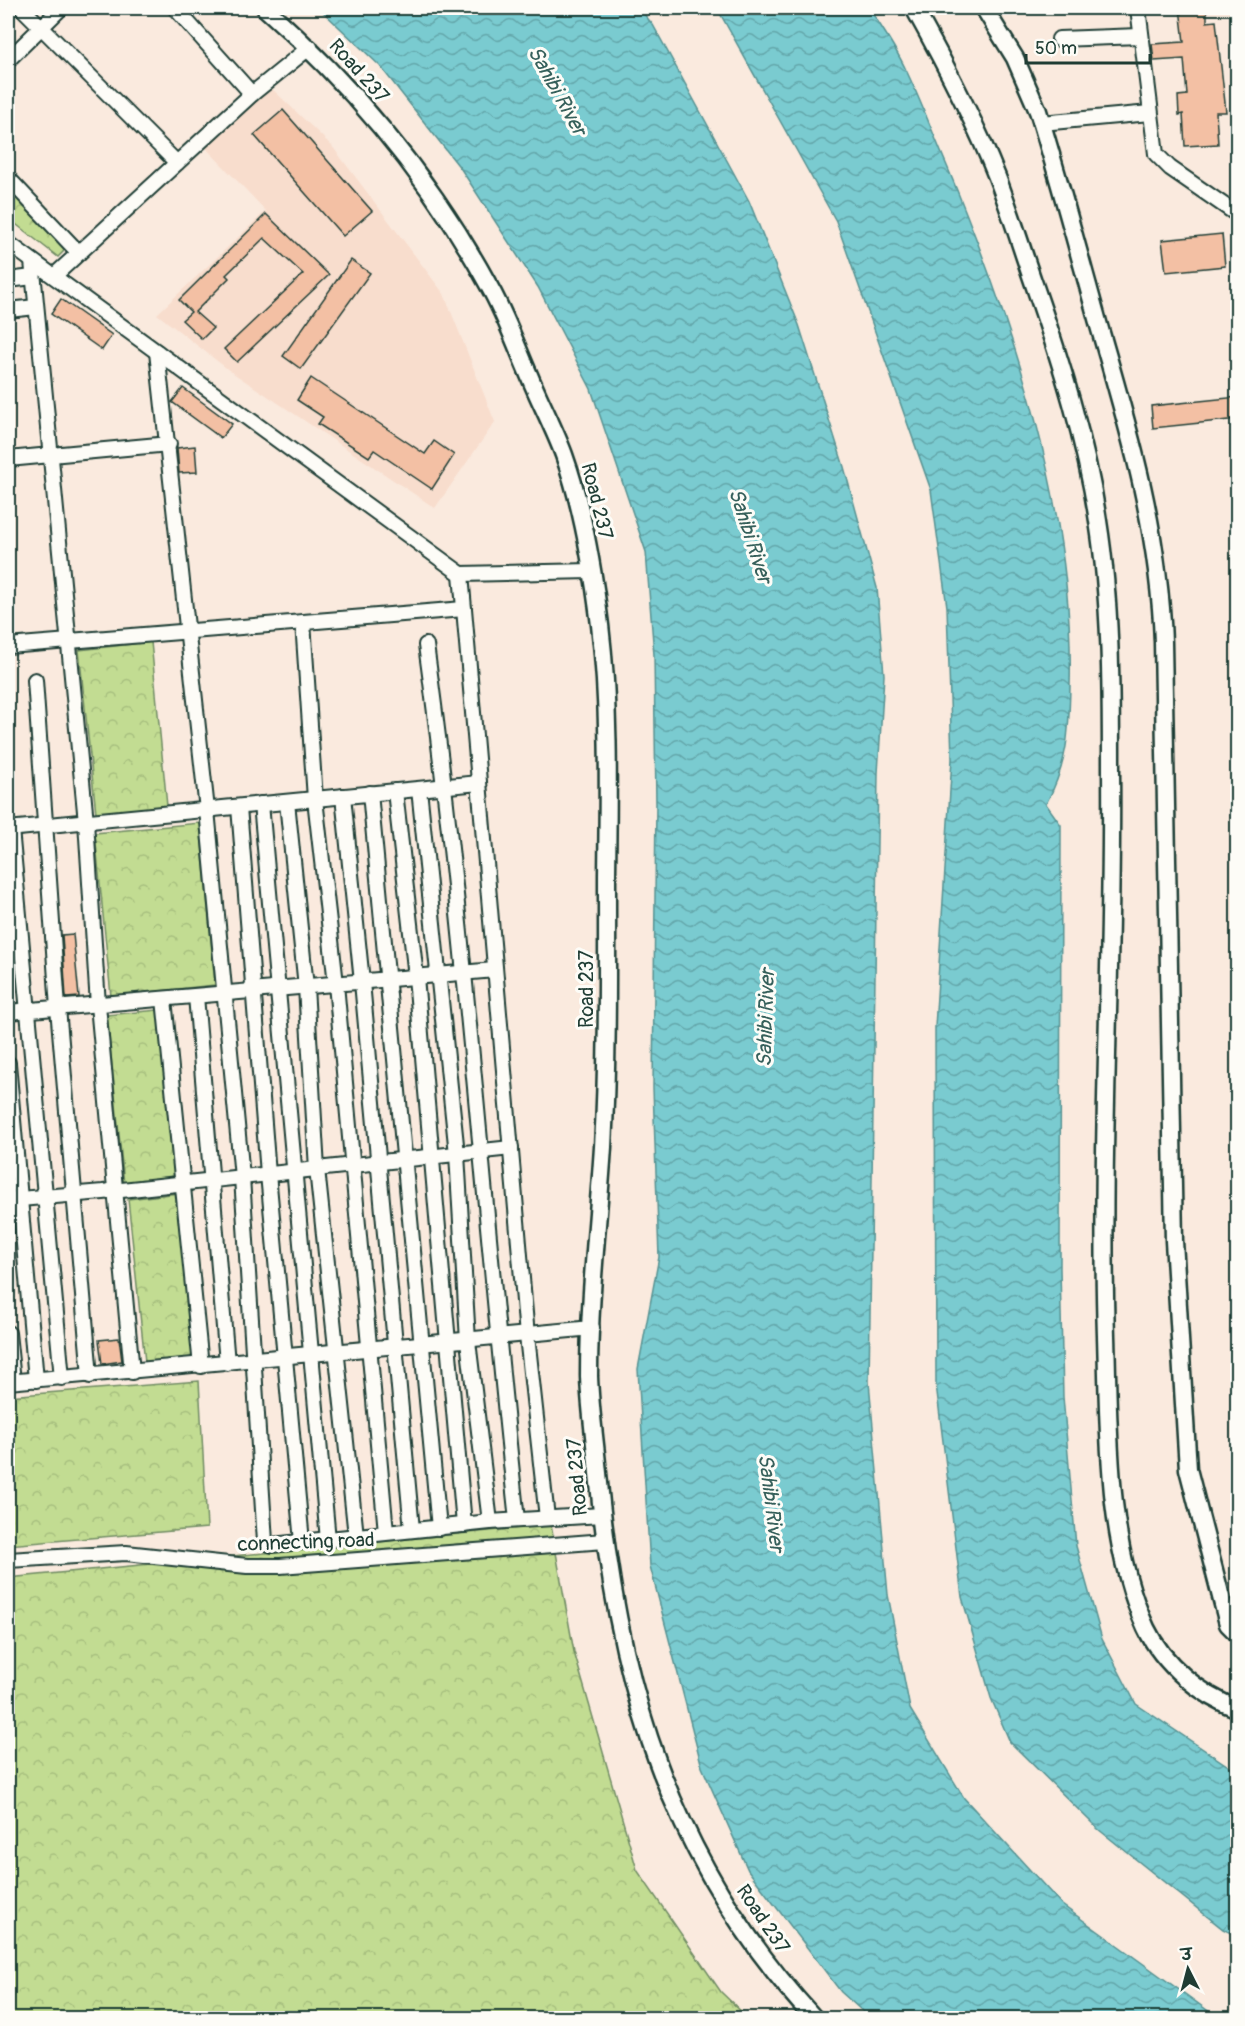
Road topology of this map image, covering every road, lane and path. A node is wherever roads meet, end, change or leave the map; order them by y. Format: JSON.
{"nodes":[{"id":1,"x":22,"y":8,"type":"edge"},
{"id":2,"x":61,"y":8,"type":"edge"},
{"id":3,"x":175,"y":8,"type":"edge"},
{"id":4,"x":265,"y":8,"type":"edge"},
{"id":5,"x":914,"y":8,"type":"edge"},
{"id":6,"x":984,"y":8,"type":"edge"},
{"id":7,"x":1138,"y":8,"type":"edge"},
{"id":8,"x":40,"y":27,"type":"junction"},
{"id":9,"x":1140,"y":36,"type":"junction"},
{"id":10,"x":1059,"y":39,"type":"dead end"},
{"id":11,"x":310,"y":47,"type":"junction"},
{"id":12,"x":8,"y":60,"type":"edge"},
{"id":13,"x":252,"y":94,"type":"junction"},
{"id":14,"x":1150,"y":113,"type":"junction"},
{"id":15,"x":1041,"y":123,"type":"junction"},
{"id":16,"x":177,"y":163,"type":"junction"},
{"id":17,"x":8,"y":178,"type":"edge"},
{"id":18,"x":1238,"y":215,"type":"edge"},
{"id":19,"x":8,"y":244,"type":"edge"},
{"id":20,"x":80,"y":253,"type":"junction"},
{"id":21,"x":32,"y":261,"type":"junction"},
{"id":22,"x":54,"y":276,"type":"junction"},
{"id":23,"x":33,"y":277,"type":"junction"},
{"id":24,"x":8,"y":280,"type":"edge"},
{"id":25,"x":36,"y":307,"type":"junction"},
{"id":26,"x":8,"y":310,"type":"edge"},
{"id":27,"x":157,"y":352,"type":"junction"},
{"id":28,"x":169,"y":444,"type":"junction"},
{"id":29,"x":50,"y":454,"type":"junction"},
{"id":30,"x":8,"y":459,"type":"edge"},
{"id":31,"x":591,"y":571,"type":"junction"},
{"id":32,"x":461,"y":574,"type":"junction"},
{"id":33,"x":464,"y":609,"type":"junction"},
{"id":34,"x":303,"y":622,"type":"junction"},
{"id":35,"x":186,"y":632,"type":"junction"},
{"id":36,"x":67,"y":641,"type":"junction"},
{"id":37,"x":426,"y":645,"type":"dead end"},
{"id":38,"x":8,"y":646,"type":"edge"},
{"id":39,"x":35,"y":681,"type":"dead end"},
{"id":40,"x":479,"y":783,"type":"junction"},
{"id":41,"x":445,"y":786,"type":"junction"},
{"id":42,"x":419,"y":789,"type":"junction"},
{"id":43,"x":395,"y":791,"type":"junction"},
{"id":44,"x":370,"y":794,"type":"junction"},
{"id":45,"x":343,"y":796,"type":"junction"},
{"id":46,"x":315,"y":799,"type":"junction"},
{"id":47,"x":287,"y":802,"type":"junction"},
{"id":48,"x":261,"y":804,"type":"junction"},
{"id":49,"x":239,"y":807,"type":"junction"},
{"id":50,"x":207,"y":810,"type":"junction"},
{"id":51,"x":86,"y":822,"type":"junction"},
{"id":52,"x":47,"y":825,"type":"junction"},
{"id":53,"x":9,"y":829,"type":"edge"},
{"id":54,"x":495,"y":970,"type":"junction"},
{"id":55,"x":464,"y":973,"type":"junction"},
{"id":56,"x":439,"y":975,"type":"junction"},
{"id":57,"x":416,"y":977,"type":"junction"},
{"id":58,"x":388,"y":980,"type":"junction"},
{"id":59,"x":363,"y":982,"type":"junction"},
{"id":60,"x":336,"y":984,"type":"junction"},
{"id":61,"x":306,"y":987,"type":"junction"},
{"id":62,"x":278,"y":989,"type":"junction"},
{"id":63,"x":253,"y":991,"type":"junction"},
{"id":64,"x":224,"y":994,"type":"junction"},
{"id":65,"x":196,"y":996,"type":"junction"},
{"id":66,"x":164,"y":999,"type":"junction"},
{"id":67,"x":98,"y":1005,"type":"junction"},
{"id":68,"x":58,"y":1008,"type":"junction"},
{"id":69,"x":28,"y":1011,"type":"junction"},
{"id":70,"x":8,"y":1012,"type":"edge"},
{"id":71,"x":8,"y":1063,"type":"edge"},
{"id":72,"x":511,"y":1148,"type":"junction"},
{"id":73,"x":480,"y":1151,"type":"junction"},
{"id":74,"x":457,"y":1154,"type":"junction"},
{"id":75,"x":431,"y":1156,"type":"junction"},
{"id":76,"x":405,"y":1160,"type":"junction"},
{"id":77,"x":377,"y":1162,"type":"junction"},
{"id":78,"x":353,"y":1165,"type":"junction"},
{"id":79,"x":317,"y":1169,"type":"junction"},
{"id":80,"x":294,"y":1171,"type":"junction"},
{"id":81,"x":268,"y":1174,"type":"junction"},
{"id":82,"x":242,"y":1177,"type":"junction"},
{"id":83,"x":210,"y":1180,"type":"junction"},
{"id":84,"x":183,"y":1184,"type":"junction"},
{"id":85,"x":114,"y":1191,"type":"junction"},
{"id":86,"x":75,"y":1194,"type":"junction"},
{"id":87,"x":44,"y":1197,"type":"junction"},
{"id":88,"x":13,"y":1199,"type":"edge"},
{"id":89,"x":592,"y":1328,"type":"junction"},
{"id":90,"x":8,"y":1333,"type":"edge"},
{"id":91,"x":527,"y":1336,"type":"junction"},
{"id":92,"x":497,"y":1338,"type":"junction"},
{"id":93,"x":468,"y":1341,"type":"junction"},
{"id":94,"x":447,"y":1343,"type":"junction"},
{"id":95,"x":422,"y":1345,"type":"junction"},
{"id":96,"x":395,"y":1348,"type":"junction"},
{"id":97,"x":371,"y":1350,"type":"junction"},
{"id":98,"x":339,"y":1353,"type":"junction"},
{"id":99,"x":311,"y":1356,"type":"junction"},
{"id":100,"x":287,"y":1358,"type":"junction"},
{"id":101,"x":255,"y":1361,"type":"junction"},
{"id":102,"x":227,"y":1363,"type":"junction"},
{"id":103,"x":201,"y":1366,"type":"junction"},
{"id":104,"x":132,"y":1372,"type":"junction"},
{"id":105,"x":90,"y":1376,"type":"junction"},
{"id":106,"x":62,"y":1378,"type":"junction"},
{"id":107,"x":36,"y":1380,"type":"junction"},
{"id":108,"x":10,"y":1381,"type":"edge"},
{"id":109,"x":602,"y":1515,"type":"junction"},
{"id":110,"x":547,"y":1518,"type":"junction"},
{"id":111,"x":517,"y":1520,"type":"junction"},
{"id":112,"x":490,"y":1522,"type":"junction"},
{"id":113,"x":464,"y":1525,"type":"junction"},
{"id":114,"x":439,"y":1528,"type":"junction"},
{"id":115,"x":412,"y":1530,"type":"junction"},
{"id":116,"x":386,"y":1532,"type":"junction"},
{"id":117,"x":356,"y":1536,"type":"junction"},
{"id":118,"x":328,"y":1540,"type":"junction"},
{"id":119,"x":605,"y":1541,"type":"junction"},
{"id":120,"x":302,"y":1542,"type":"junction"},
{"id":121,"x":8,"y":1560,"type":"edge"},
{"id":122,"x":1238,"y":1634,"type":"edge"},
{"id":123,"x":1238,"y":1709,"type":"edge"},
{"id":124,"x":814,"y":2019,"type":"edge"}],
"edges":[{"from":1,"to":8,"type":"street"},
{"from":2,"to":8,"type":"street"},
{"from":3,"to":13,"type":"street"},
{"from":4,"to":11,"type":"street","name":"Road 237"},
{"from":5,"to":123,"type":"street"},
{"from":6,"to":15,"type":"street"},
{"from":7,"to":9,"type":"street"},
{"from":8,"to":12,"type":"street"},
{"from":8,"to":16,"type":"street"},
{"from":9,"to":10,"type":"street"},
{"from":9,"to":14,"type":"street"},
{"from":11,"to":13,"type":"street"},
{"from":11,"to":31,"type":"street","name":"Road 237"},
{"from":13,"to":16,"type":"street"},
{"from":14,"to":15,"type":"street"},
{"from":14,"to":18,"type":"street"},
{"from":15,"to":122,"type":"street"},
{"from":16,"to":20,"type":"street"},
{"from":17,"to":20,"type":"street"},
{"from":19,"to":21,"type":"street"},
{"from":20,"to":22,"type":"street"},
{"from":21,"to":22,"type":"street"},
{"from":21,"to":23,"type":"street"},
{"from":22,"to":27,"type":"street"},
{"from":23,"to":24,"type":"street"},
{"from":23,"to":25,"type":"street"},
{"from":25,"to":26,"type":"street"},
{"from":25,"to":29,"type":"street"},
{"from":27,"to":28,"type":"street"},
{"from":27,"to":32,"type":"street"},
{"from":28,"to":29,"type":"street"},
{"from":28,"to":35,"type":"street"},
{"from":29,"to":30,"type":"street"},
{"from":29,"to":36,"type":"street"},
{"from":31,"to":32,"type":"street"},
{"from":31,"to":89,"type":"street","name":"Road 237"},
{"from":32,"to":33,"type":"street"},
{"from":33,"to":34,"type":"street"},
{"from":33,"to":40,"type":"street"},
{"from":34,"to":35,"type":"street"},
{"from":34,"to":46,"type":"street"},
{"from":35,"to":36,"type":"street"},
{"from":35,"to":50,"type":"street"},
{"from":36,"to":38,"type":"street"},
{"from":36,"to":51,"type":"street"},
{"from":37,"to":41,"type":"street"},
{"from":39,"to":52,"type":"street"},
{"from":40,"to":41,"type":"street"},
{"from":40,"to":54,"type":"street"},
{"from":41,"to":42,"type":"street"},
{"from":41,"to":55,"type":"street"},
{"from":42,"to":43,"type":"street"},
{"from":42,"to":56,"type":"street"},
{"from":43,"to":44,"type":"street"},
{"from":43,"to":57,"type":"street"},
{"from":44,"to":45,"type":"street"},
{"from":44,"to":58,"type":"street"},
{"from":45,"to":46,"type":"street"},
{"from":45,"to":59,"type":"street"},
{"from":46,"to":47,"type":"street"},
{"from":46,"to":60,"type":"street"},
{"from":47,"to":48,"type":"street"},
{"from":47,"to":61,"type":"street"},
{"from":48,"to":49,"type":"street"},
{"from":48,"to":62,"type":"street"},
{"from":49,"to":50,"type":"street"},
{"from":49,"to":63,"type":"street"},
{"from":50,"to":51,"type":"street"},
{"from":50,"to":64,"type":"street"},
{"from":51,"to":52,"type":"street"},
{"from":51,"to":67,"type":"street"},
{"from":52,"to":53,"type":"street"},
{"from":52,"to":68,"type":"street"},
{"from":53,"to":69,"type":"street"},
{"from":54,"to":55,"type":"street"},
{"from":54,"to":72,"type":"street"},
{"from":55,"to":56,"type":"street"},
{"from":55,"to":73,"type":"street"},
{"from":56,"to":57,"type":"street"},
{"from":56,"to":74,"type":"street"},
{"from":57,"to":58,"type":"street"},
{"from":57,"to":75,"type":"street"},
{"from":58,"to":59,"type":"street"},
{"from":58,"to":76,"type":"street"},
{"from":59,"to":60,"type":"street"},
{"from":59,"to":77,"type":"street"},
{"from":60,"to":61,"type":"street"},
{"from":60,"to":78,"type":"street"},
{"from":61,"to":62,"type":"street"},
{"from":61,"to":79,"type":"street"},
{"from":62,"to":63,"type":"street"},
{"from":62,"to":80,"type":"street"},
{"from":63,"to":64,"type":"street"},
{"from":63,"to":81,"type":"street"},
{"from":64,"to":65,"type":"street"},
{"from":64,"to":82,"type":"street"},
{"from":65,"to":66,"type":"street"},
{"from":65,"to":83,"type":"street"},
{"from":66,"to":67,"type":"street"},
{"from":66,"to":84,"type":"street"},
{"from":67,"to":68,"type":"street"},
{"from":67,"to":85,"type":"street"},
{"from":68,"to":69,"type":"street"},
{"from":68,"to":86,"type":"street"},
{"from":69,"to":70,"type":"street"},
{"from":69,"to":87,"type":"street"},
{"from":71,"to":88,"type":"street"},
{"from":72,"to":73,"type":"street"},
{"from":72,"to":91,"type":"street"},
{"from":73,"to":74,"type":"street"},
{"from":73,"to":92,"type":"street"},
{"from":74,"to":75,"type":"street"},
{"from":74,"to":93,"type":"street"},
{"from":75,"to":76,"type":"street"},
{"from":75,"to":94,"type":"street"},
{"from":76,"to":77,"type":"street"},
{"from":76,"to":95,"type":"street"},
{"from":77,"to":78,"type":"street"},
{"from":77,"to":96,"type":"street"},
{"from":78,"to":79,"type":"street"},
{"from":78,"to":97,"type":"street"},
{"from":79,"to":80,"type":"street"},
{"from":79,"to":98,"type":"street"},
{"from":80,"to":81,"type":"street"},
{"from":80,"to":99,"type":"street"},
{"from":81,"to":82,"type":"street"},
{"from":81,"to":100,"type":"street"},
{"from":82,"to":83,"type":"street"},
{"from":82,"to":101,"type":"street"},
{"from":83,"to":84,"type":"street"},
{"from":83,"to":102,"type":"street"},
{"from":84,"to":85,"type":"street"},
{"from":84,"to":103,"type":"street"},
{"from":85,"to":86,"type":"street"},
{"from":85,"to":104,"type":"street"},
{"from":86,"to":87,"type":"street"},
{"from":86,"to":105,"type":"street"},
{"from":87,"to":88,"type":"street"},
{"from":87,"to":106,"type":"street"},
{"from":88,"to":107,"type":"street"},
{"from":89,"to":91,"type":"street"},
{"from":89,"to":109,"type":"street","name":"Road 237"},
{"from":90,"to":108,"type":"street"},
{"from":91,"to":92,"type":"street"},
{"from":91,"to":110,"type":"street"},
{"from":92,"to":93,"type":"street"},
{"from":92,"to":111,"type":"street"},
{"from":93,"to":94,"type":"street"},
{"from":93,"to":112,"type":"street"},
{"from":94,"to":95,"type":"street"},
{"from":94,"to":113,"type":"street"},
{"from":95,"to":96,"type":"street"},
{"from":95,"to":114,"type":"street"},
{"from":96,"to":97,"type":"street"},
{"from":96,"to":115,"type":"street"},
{"from":97,"to":98,"type":"street"},
{"from":97,"to":116,"type":"street"},
{"from":98,"to":99,"type":"street"},
{"from":98,"to":117,"type":"street"},
{"from":99,"to":100,"type":"street"},
{"from":99,"to":118,"type":"street"},
{"from":100,"to":101,"type":"street"},
{"from":100,"to":120,"type":"street"},
{"from":101,"to":102,"type":"street"},
{"from":101,"to":120,"type":"street"},
{"from":102,"to":103,"type":"street"},
{"from":103,"to":104,"type":"street"},
{"from":104,"to":105,"type":"street"},
{"from":105,"to":106,"type":"street"},
{"from":106,"to":107,"type":"street"},
{"from":107,"to":108,"type":"street"},
{"from":109,"to":110,"type":"street"},
{"from":109,"to":119,"type":"street","name":"Road 237"},
{"from":110,"to":111,"type":"street"},
{"from":111,"to":112,"type":"street"},
{"from":112,"to":113,"type":"street"},
{"from":113,"to":114,"type":"street"},
{"from":114,"to":115,"type":"street"},
{"from":115,"to":116,"type":"street"},
{"from":116,"to":117,"type":"street"},
{"from":117,"to":118,"type":"street"},
{"from":118,"to":120,"type":"street"},
{"from":119,"to":121,"type":"street","name":"connecting road"},
{"from":119,"to":124,"type":"street","name":"Road 237"}]}
